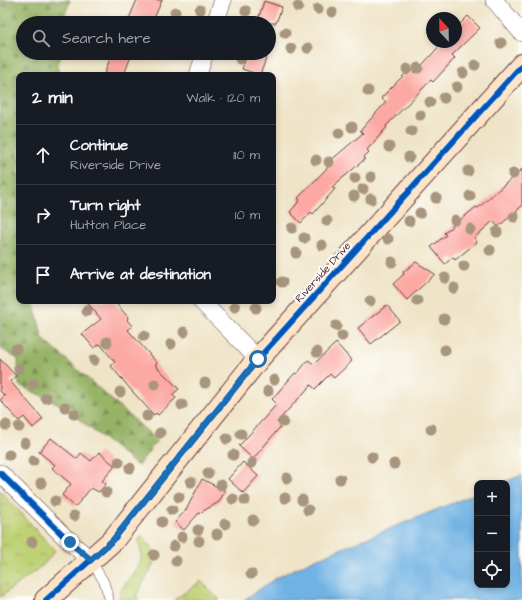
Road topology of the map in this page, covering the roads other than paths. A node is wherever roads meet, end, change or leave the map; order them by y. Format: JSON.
{"nodes":[{"id":1,"x":223,"y":0,"type":"edge"},
{"id":2,"x":494,"y":0,"type":"edge"},
{"id":3,"x":217,"y":16,"type":"edge"},
{"id":4,"x":522,"y":33,"type":"edge"},
{"id":5,"x":203,"y":60,"type":"edge"},
{"id":6,"x":522,"y":65,"type":"edge"},
{"id":7,"x":199,"y":72,"type":"edge"},
{"id":8,"x":204,"y":304,"type":"edge"},
{"id":9,"x":258,"y":359,"type":"junction"},
{"id":10,"x":0,"y":473,"type":"edge"},
{"id":11,"x":91,"y":560,"type":"junction"},
{"id":12,"x":46,"y":600,"type":"edge"},
{"id":13,"x":109,"y":600,"type":"edge"}],
"edges":[{"from":1,"to":3,"type":"street"},
{"from":2,"to":4,"type":"street"},
{"from":5,"to":7,"type":"street"},
{"from":6,"to":9,"type":"main road","name":"Riverside Drive"},
{"from":8,"to":9,"type":"street"},
{"from":9,"to":11,"type":"main road","name":"Riverside Drive"},
{"from":10,"to":11,"type":"street"},
{"from":11,"to":12,"type":"main road","name":"Riverside Drive"},
{"from":11,"to":13,"type":"lane"}]}
